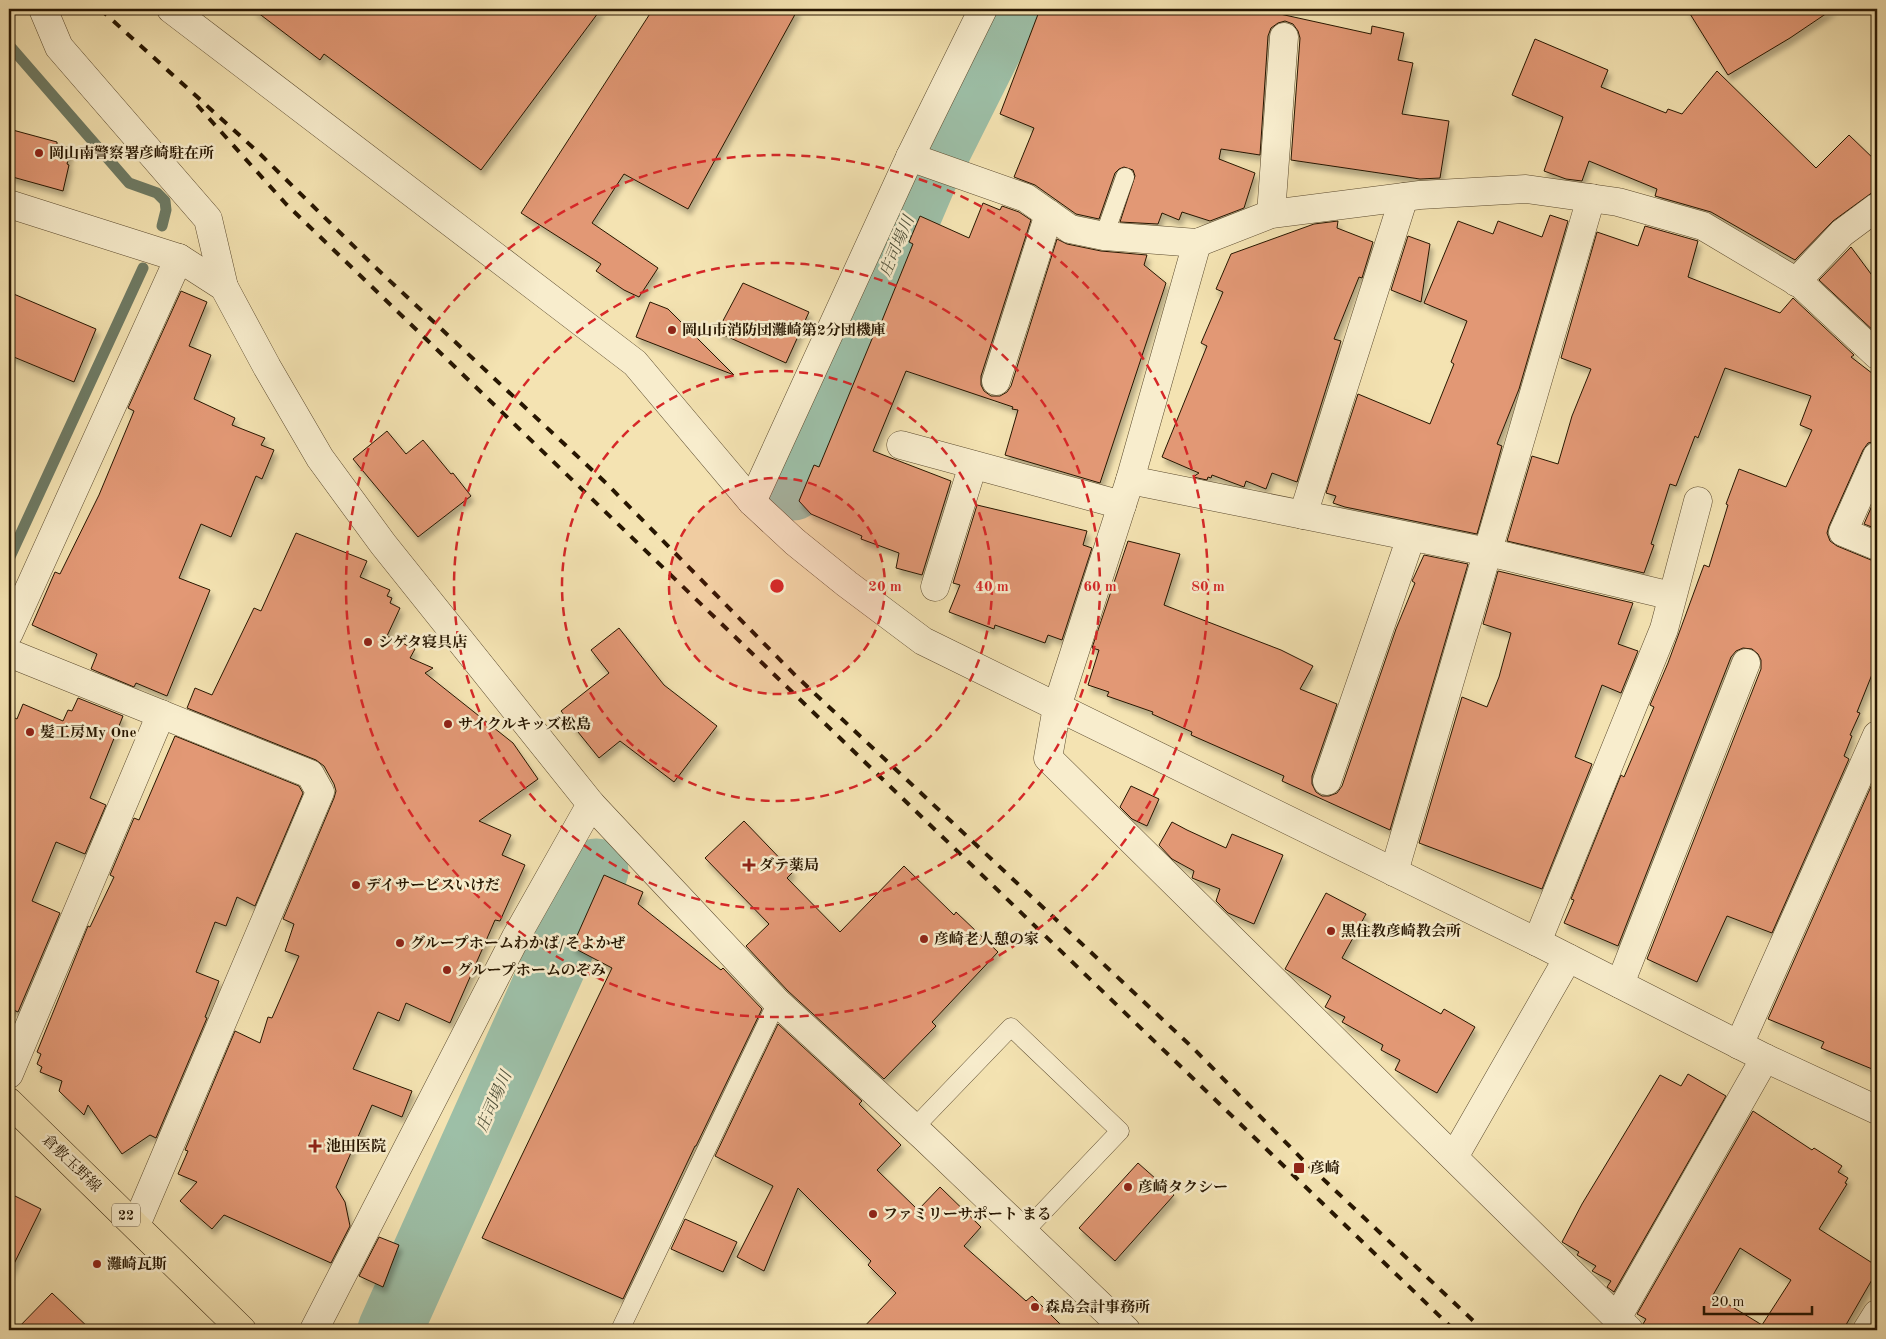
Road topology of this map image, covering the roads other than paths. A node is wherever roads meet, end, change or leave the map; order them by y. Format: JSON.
{"nodes":[{"id":1,"x":42,"y":9,"type":"edge"},
{"id":2,"x":171,"y":9,"type":"edge"},
{"id":3,"x":983,"y":9,"type":"edge"},
{"id":4,"x":1284,"y":37,"type":"dead end"},
{"id":5,"x":910,"y":157,"type":"junction"},
{"id":6,"x":1125,"y":177,"type":"dead end"},
{"id":7,"x":1404,"y":197,"type":"junction"},
{"id":8,"x":1591,"y":198,"type":"junction"},
{"id":9,"x":9,"y":204,"type":"edge"},
{"id":10,"x":1877,"y":207,"type":"edge"},
{"id":11,"x":1049,"y":214,"type":"junction"},
{"id":12,"x":1271,"y":214,"type":"junction"},
{"id":13,"x":1104,"y":236,"type":"junction"},
{"id":14,"x":1197,"y":243,"type":"junction"},
{"id":15,"x":179,"y":258,"type":"junction"},
{"id":16,"x":1796,"y":282,"type":"junction"},
{"id":17,"x":224,"y":287,"type":"junction"},
{"id":18,"x":1877,"y":355,"type":"edge"},
{"id":19,"x":996,"y":381,"type":"dead end"},
{"id":20,"x":901,"y":445,"type":"dead end"},
{"id":21,"x":1877,"y":456,"type":"edge"},
{"id":22,"x":973,"y":464,"type":"junction"},
{"id":23,"x":1126,"y":493,"type":"junction"},
{"id":24,"x":1698,"y":501,"type":"dead end"},
{"id":25,"x":752,"y":502,"type":"junction"},
{"id":26,"x":1303,"y":515,"type":"junction"},
{"id":27,"x":1411,"y":537,"type":"junction"},
{"id":28,"x":1877,"y":546,"type":"edge"},
{"id":29,"x":1488,"y":552,"type":"junction"},
{"id":30,"x":936,"y":587,"type":"dead end"},
{"id":31,"x":1672,"y":596,"type":"junction"},
{"id":32,"x":9,"y":633,"type":"edge"},
{"id":33,"x":9,"y":654,"type":"edge"},
{"id":34,"x":1746,"y":663,"type":"dead end"},
{"id":35,"x":1057,"y":707,"type":"junction"},
{"id":36,"x":161,"y":714,"type":"junction"},
{"id":37,"x":1877,"y":735,"type":"edge"},
{"id":38,"x":1326,"y":781,"type":"dead end"},
{"id":39,"x":590,"y":804,"type":"junction"},
{"id":40,"x":1394,"y":872,"type":"junction"},
{"id":41,"x":1537,"y":942,"type":"junction"},
{"id":42,"x":1568,"y":958,"type":"junction"},
{"id":43,"x":1620,"y":984,"type":"junction"},
{"id":44,"x":777,"y":1002,"type":"junction"},
{"id":45,"x":1739,"y":1045,"type":"junction"},
{"id":46,"x":1765,"y":1058,"type":"junction"},
{"id":47,"x":9,"y":1074,"type":"edge"},
{"id":48,"x":9,"y":1102,"type":"edge"},
{"id":49,"x":1877,"y":1110,"type":"edge"},
{"id":50,"x":914,"y":1128,"type":"junction"},
{"id":51,"x":1454,"y":1157,"type":"junction"},
{"id":52,"x":136,"y":1225,"type":"junction"},
{"id":53,"x":1024,"y":1232,"type":"junction"},
{"id":54,"x":1877,"y":1314,"type":"edge"},
{"id":55,"x":1623,"y":1324,"type":"edge"},
{"id":56,"x":242,"y":1330,"type":"edge"},
{"id":57,"x":314,"y":1330,"type":"edge"},
{"id":58,"x":620,"y":1330,"type":"edge"},
{"id":59,"x":1126,"y":1330,"type":"edge"},
{"id":60,"x":1868,"y":1330,"type":"edge"}],
"edges":[{"from":1,"to":17,"type":"street"},
{"from":2,"to":25,"type":"street"},
{"from":3,"to":5,"type":"street"},
{"from":4,"to":12,"type":"street"},
{"from":5,"to":11,"type":"street"},
{"from":5,"to":25,"type":"street"},
{"from":6,"to":13,"type":"lane"},
{"from":7,"to":8,"type":"street"},
{"from":7,"to":12,"type":"street"},
{"from":7,"to":26,"type":"street"},
{"from":8,"to":16,"type":"street"},
{"from":8,"to":29,"type":"street"},
{"from":9,"to":15,"type":"street"},
{"from":10,"to":16,"type":"street"},
{"from":11,"to":13,"type":"street"},
{"from":11,"to":19,"type":"street"},
{"from":12,"to":14,"type":"street"},
{"from":13,"to":14,"type":"street"},
{"from":14,"to":23,"type":"street"},
{"from":15,"to":17,"type":"street"},
{"from":15,"to":32,"type":"street"},
{"from":16,"to":18,"type":"street"},
{"from":17,"to":39,"type":"street"},
{"from":20,"to":22,"type":"street"},
{"from":21,"to":28,"type":"street"},
{"from":22,"to":23,"type":"street"},
{"from":22,"to":30,"type":"street"},
{"from":23,"to":26,"type":"street"},
{"from":23,"to":35,"type":"street"},
{"from":24,"to":31,"type":"street"},
{"from":25,"to":35,"type":"street"},
{"from":26,"to":27,"type":"street"},
{"from":27,"to":29,"type":"street"},
{"from":27,"to":38,"type":"street"},
{"from":29,"to":31,"type":"street"},
{"from":29,"to":40,"type":"street"},
{"from":31,"to":41,"type":"street"},
{"from":33,"to":36,"type":"street"},
{"from":34,"to":43,"type":"street"},
{"from":35,"to":40,"type":"street"},
{"from":35,"to":51,"type":"street"},
{"from":36,"to":47,"type":"street"},
{"from":36,"to":52,"type":"street"},
{"from":37,"to":45,"type":"street"},
{"from":39,"to":44,"type":"street"},
{"from":39,"to":57,"type":"street"},
{"from":40,"to":41,"type":"street"},
{"from":41,"to":42,"type":"street"},
{"from":42,"to":43,"type":"street"},
{"from":42,"to":51,"type":"street"},
{"from":43,"to":45,"type":"street"},
{"from":44,"to":50,"type":"street"},
{"from":44,"to":58,"type":"lane"},
{"from":45,"to":46,"type":"street"},
{"from":46,"to":49,"type":"street"},
{"from":46,"to":55,"type":"street"},
{"from":48,"to":52,"type":"main road","name":"倉敷玉野線","number":"22"},
{"from":50,"to":53,"type":"street"},
{"from":50,"to":53,"type":"lane"},
{"from":51,"to":55,"type":"street"},
{"from":52,"to":56,"type":"main road","name":"倉敷玉野線","number":"22"},
{"from":53,"to":59,"type":"street"},
{"from":54,"to":60,"type":"street"}]}
